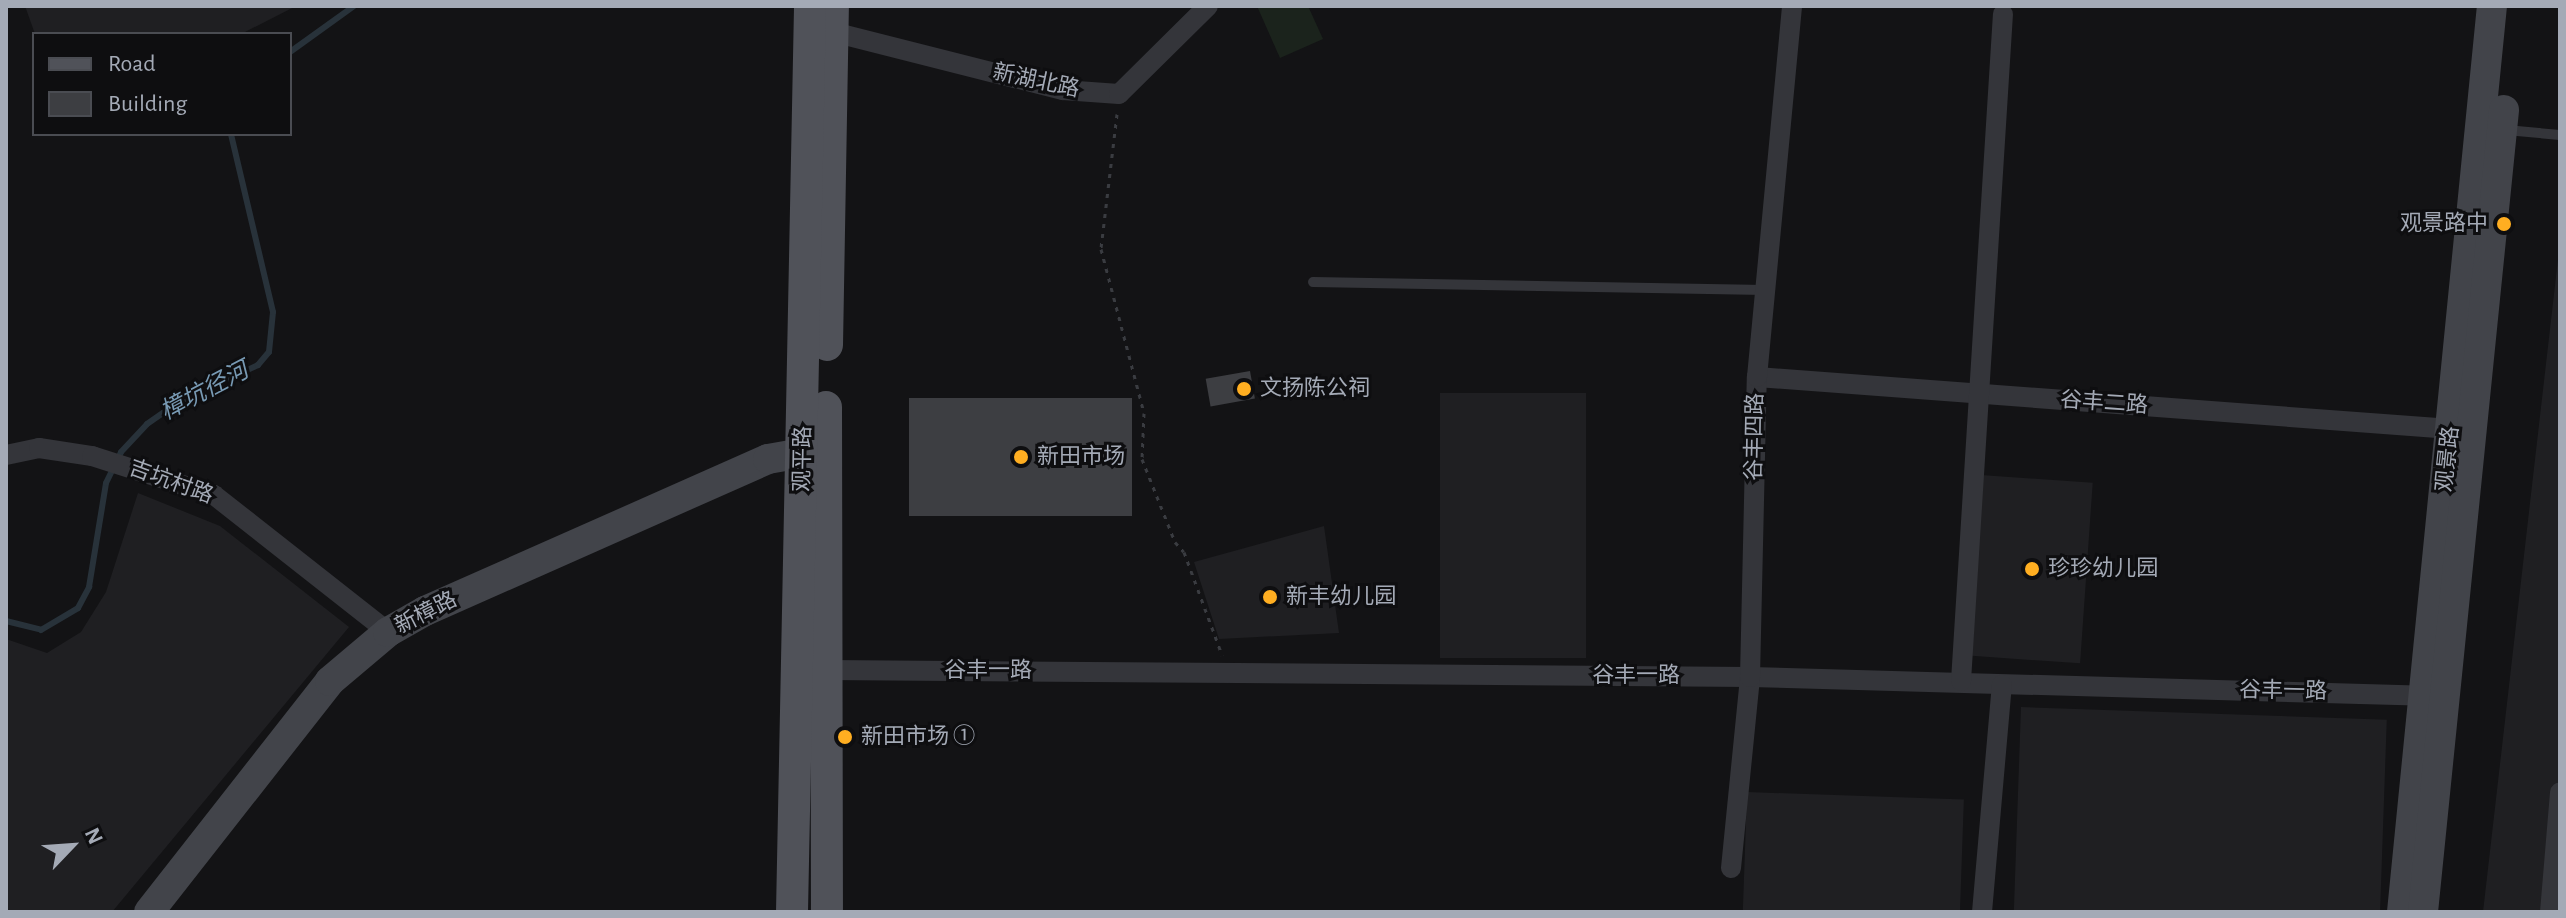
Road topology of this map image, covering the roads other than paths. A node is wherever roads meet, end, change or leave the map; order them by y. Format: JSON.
{"nodes":[{"id":1,"x":810,"y":6,"type":"edge"},
{"id":2,"x":1208,"y":6,"type":"edge"},
{"id":3,"x":1792,"y":6,"type":"edge"},
{"id":4,"x":2492,"y":6,"type":"edge"},
{"id":5,"x":2513,"y":6,"type":"edge"},
{"id":6,"x":2003,"y":14,"type":"dead end"},
{"id":7,"x":833,"y":19,"type":"edge"},
{"id":8,"x":2491,"y":129,"type":"junction"},
{"id":9,"x":2560,"y":135,"type":"edge"},
{"id":10,"x":1313,"y":282,"type":"dead end"},
{"id":11,"x":1765,"y":290,"type":"junction"},
{"id":12,"x":1757,"y":377,"type":"junction"},
{"id":13,"x":1979,"y":394,"type":"junction"},
{"id":14,"x":2451,"y":429,"type":"junction"},
{"id":15,"x":803,"y":453,"type":"junction"},
{"id":16,"x":6,"y":455,"type":"edge"},
{"id":17,"x":388,"y":632,"type":"junction"},
{"id":18,"x":826,"y":670,"type":"junction"},
{"id":19,"x":1750,"y":677,"type":"junction"},
{"id":20,"x":1961,"y":681,"type":"junction"},
{"id":21,"x":2002,"y":685,"type":"junction"},
{"id":22,"x":2434,"y":696,"type":"junction"},
{"id":23,"x":2560,"y":792,"type":"edge"},
{"id":24,"x":1731,"y":868,"type":"dead end"},
{"id":25,"x":149,"y":912,"type":"edge"},
{"id":26,"x":792,"y":912,"type":"edge"},
{"id":27,"x":827,"y":912,"type":"edge"},
{"id":28,"x":1982,"y":912,"type":"edge"},
{"id":29,"x":2402,"y":912,"type":"edge"},
{"id":30,"x":2423,"y":912,"type":"edge"},
{"id":31,"x":2550,"y":912,"type":"edge"}],
"edges":[{"from":1,"to":15,"type":"main road","name":"观平路"},
{"from":2,"to":7,"type":"street","name":"新湖北路"},
{"from":3,"to":11,"type":"street","name":"谷丰四路"},
{"from":4,"to":8,"type":"street","name":"观景路"},
{"from":5,"to":8,"type":"street","name":"观景路"},
{"from":6,"to":13,"type":"street"},
{"from":7,"to":18,"type":"main road","name":"观平路"},
{"from":8,"to":9,"type":"lane"},
{"from":8,"to":14,"type":"street","name":"观景路"},
{"from":8,"to":22,"type":"street","name":"观景路"},
{"from":10,"to":11,"type":"lane"},
{"from":11,"to":12,"type":"street","name":"谷丰四路"},
{"from":12,"to":13,"type":"street","name":"谷丰二路"},
{"from":12,"to":19,"type":"street","name":"谷丰四路"},
{"from":13,"to":14,"type":"street","name":"谷丰二路"},
{"from":13,"to":20,"type":"street"},
{"from":14,"to":22,"type":"street","name":"观景路"},
{"from":15,"to":17,"type":"street","name":"新樟路"},
{"from":15,"to":26,"type":"main road","name":"观平路"},
{"from":16,"to":17,"type":"street","name":"吉坑村路"},
{"from":17,"to":25,"type":"street","name":"新樟路"},
{"from":18,"to":19,"type":"street","name":"谷丰一路"},
{"from":18,"to":27,"type":"main road","name":"观平路"},
{"from":19,"to":20,"type":"street","name":"谷丰一路"},
{"from":19,"to":24,"type":"street","name":"谷丰四路"},
{"from":20,"to":21,"type":"street","name":"谷丰一路"},
{"from":21,"to":22,"type":"street","name":"谷丰一路"},
{"from":21,"to":28,"type":"street"},
{"from":22,"to":29,"type":"street","name":"观景路"},
{"from":22,"to":30,"type":"street","name":"观景路"},
{"from":23,"to":31,"type":"street"}]}
